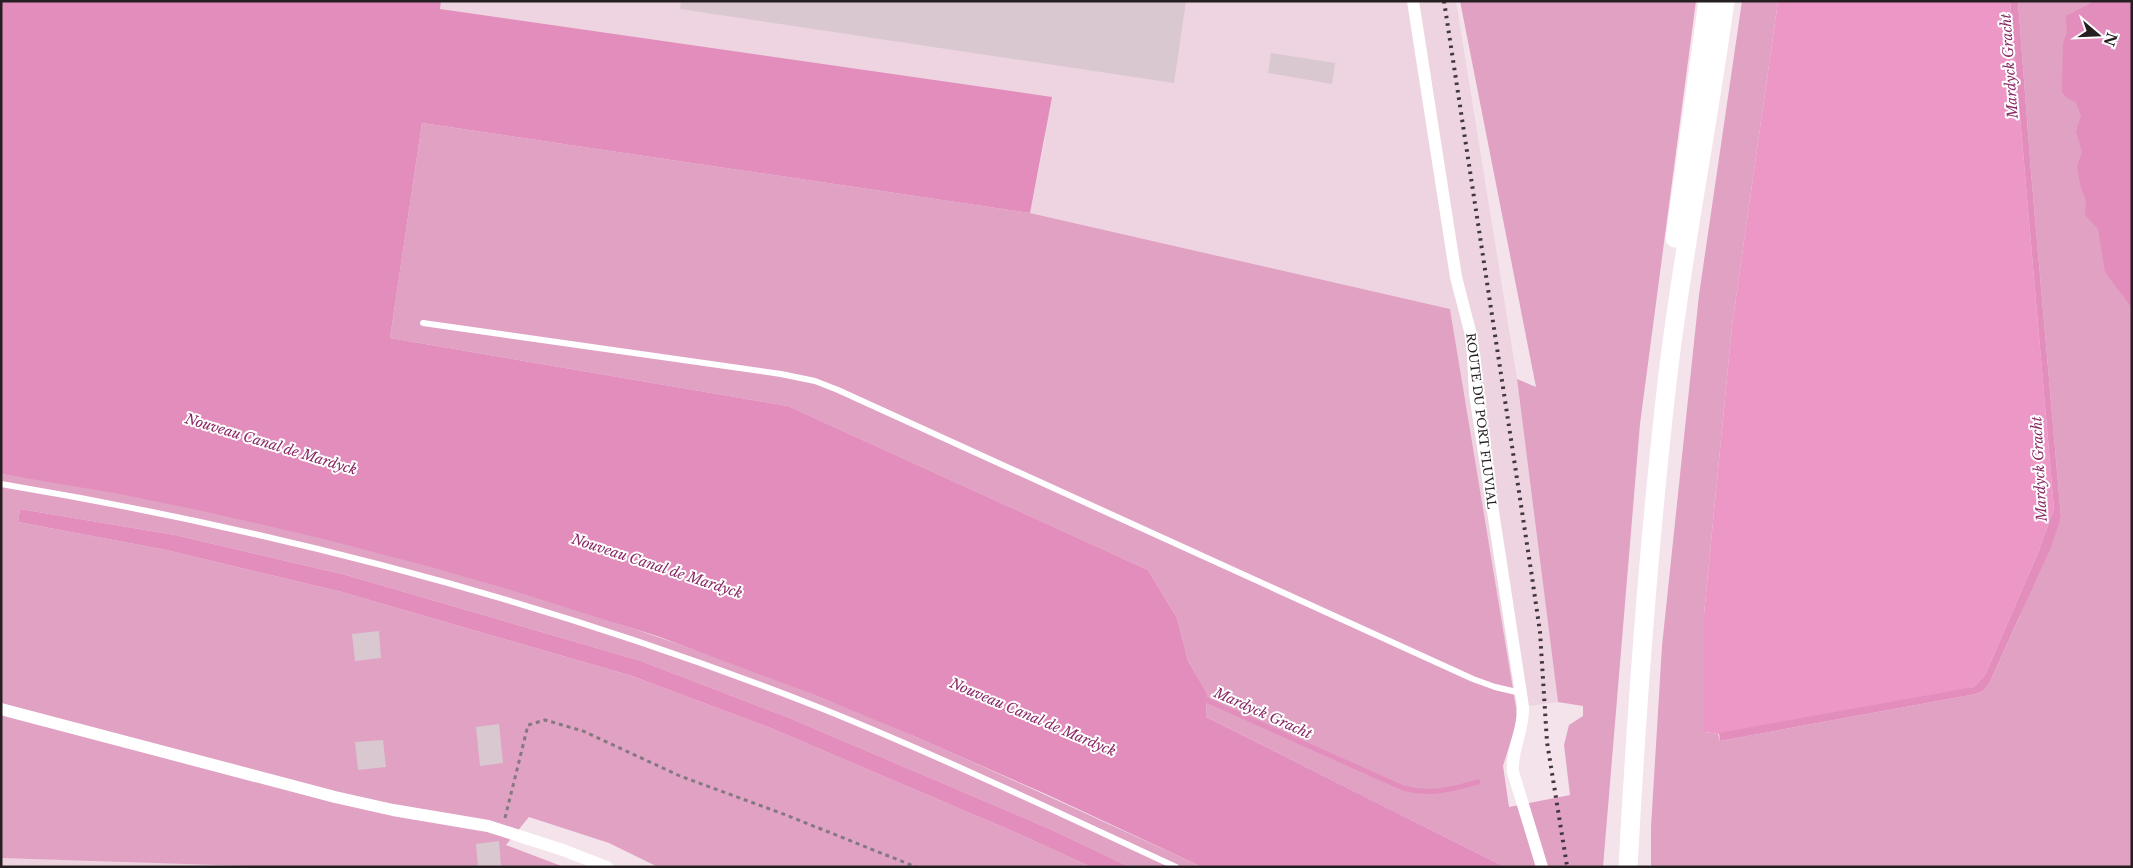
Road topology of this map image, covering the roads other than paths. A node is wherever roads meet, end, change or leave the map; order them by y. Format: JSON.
{"nodes":[{"id":1,"x":1413,"y":1,"type":"edge"},
{"id":2,"x":1708,"y":1,"type":"edge"},
{"id":3,"x":1725,"y":1,"type":"edge"},
{"id":4,"x":423,"y":323,"type":"dead end"},
{"id":5,"x":1,"y":484,"type":"edge"},
{"id":6,"x":1521,"y":693,"type":"junction"},
{"id":7,"x":1,"y":709,"type":"edge"},
{"id":8,"x":607,"y":867,"type":"edge"},
{"id":9,"x":1176,"y":867,"type":"edge"},
{"id":10,"x":1542,"y":867,"type":"edge"},
{"id":11,"x":1616,"y":867,"type":"edge"},
{"id":12,"x":1628,"y":867,"type":"edge"}],
"edges":[{"from":1,"to":6,"type":"street","name":"ROUTE DU PORT FLUVIAL"},
{"from":2,"to":11,"type":"main road"},
{"from":3,"to":12,"type":"main road"},
{"from":4,"to":6,"type":"lane"},
{"from":5,"to":9,"type":"lane"},
{"from":6,"to":10,"type":"street","name":"ROUTE DU PORT FLUVIAL"},
{"from":7,"to":8,"type":"street"}]}
